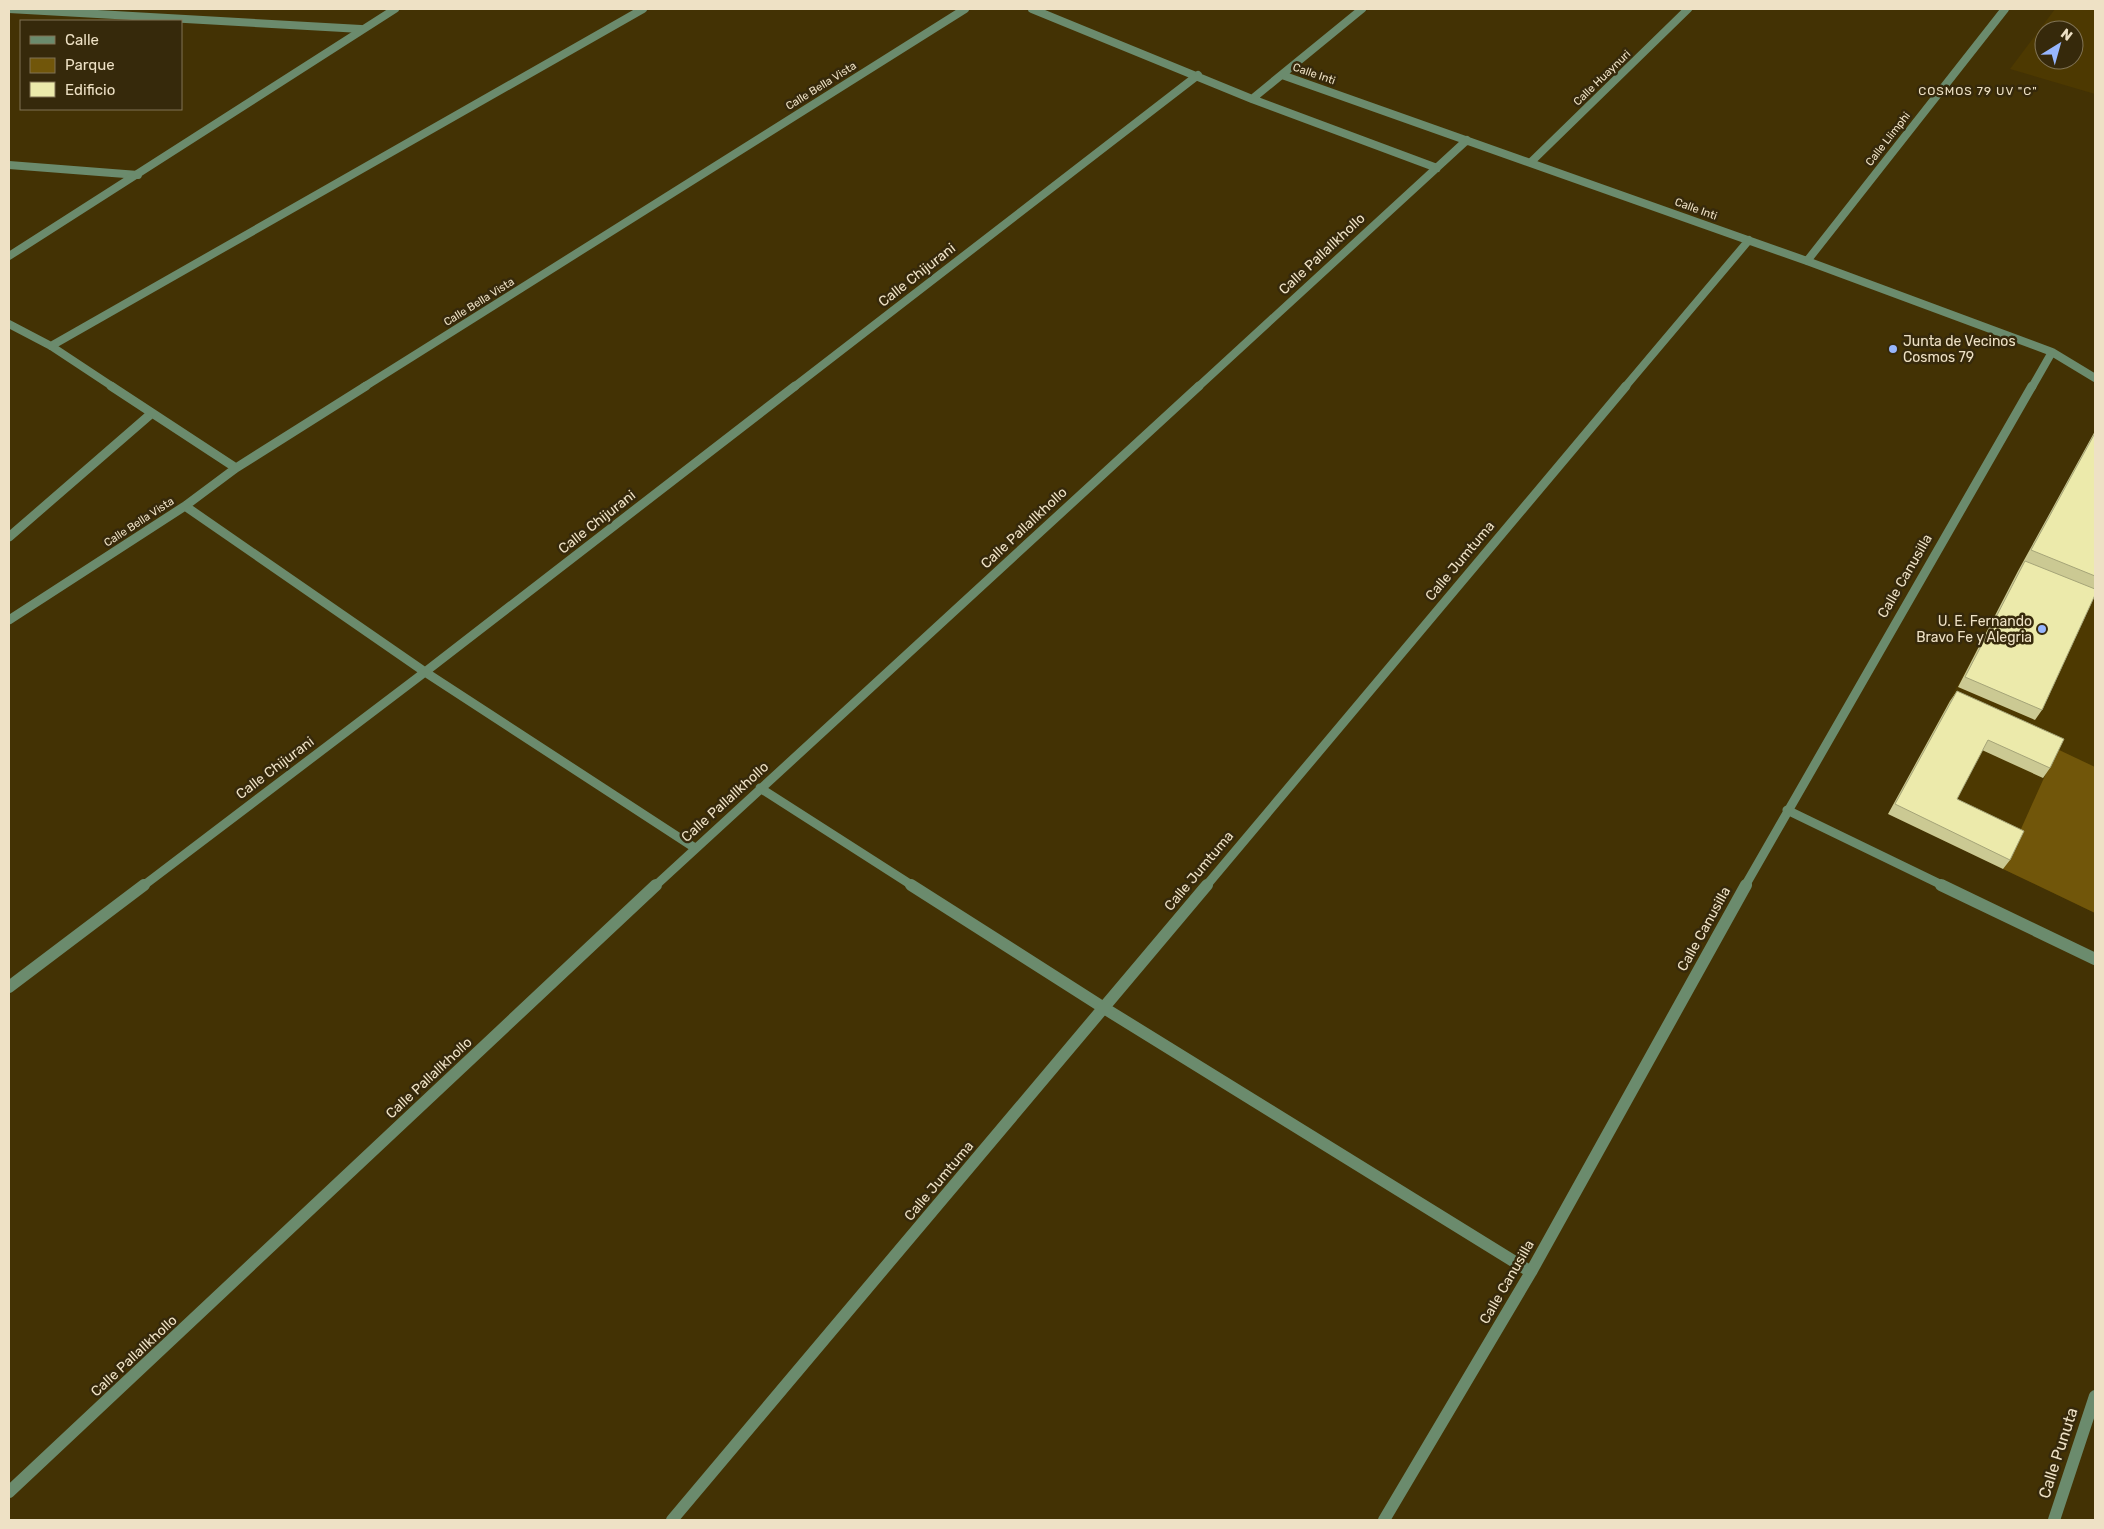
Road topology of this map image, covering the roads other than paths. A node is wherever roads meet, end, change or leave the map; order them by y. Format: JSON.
{"nodes":[{"id":1,"x":9,"y":9,"type":"edge"},
{"id":2,"x":395,"y":9,"type":"edge"},
{"id":3,"x":643,"y":9,"type":"edge"},
{"id":4,"x":965,"y":9,"type":"edge"},
{"id":5,"x":1032,"y":9,"type":"edge"},
{"id":6,"x":1362,"y":9,"type":"edge"},
{"id":7,"x":1688,"y":9,"type":"edge"},
{"id":8,"x":2005,"y":9,"type":"edge"},
{"id":9,"x":61,"y":10,"type":"edge"},
{"id":10,"x":361,"y":29,"type":"junction"},
{"id":11,"x":1198,"y":75,"type":"junction"},
{"id":12,"x":1282,"y":75,"type":"junction"},
{"id":13,"x":1252,"y":98,"type":"junction"},
{"id":14,"x":1467,"y":140,"type":"junction"},
{"id":15,"x":1531,"y":162,"type":"junction"},
{"id":16,"x":9,"y":165,"type":"edge"},
{"id":17,"x":1436,"y":168,"type":"junction"},
{"id":18,"x":138,"y":175,"type":"junction"},
{"id":19,"x":1749,"y":240,"type":"junction"},
{"id":20,"x":9,"y":256,"type":"edge"},
{"id":21,"x":1806,"y":260,"type":"junction"},
{"id":22,"x":9,"y":324,"type":"edge"},
{"id":23,"x":51,"y":346,"type":"junction"},
{"id":24,"x":2052,"y":352,"type":"junction"},
{"id":25,"x":2095,"y":378,"type":"edge"},
{"id":26,"x":152,"y":412,"type":"junction"},
{"id":27,"x":236,"y":468,"type":"junction"},
{"id":28,"x":185,"y":506,"type":"junction"},
{"id":29,"x":9,"y":537,"type":"edge"},
{"id":30,"x":9,"y":620,"type":"edge"},
{"id":31,"x":425,"y":672,"type":"junction"},
{"id":32,"x":760,"y":788,"type":"junction"},
{"id":33,"x":1787,"y":810,"type":"junction"},
{"id":34,"x":695,"y":848,"type":"junction"},
{"id":35,"x":2095,"y":959,"type":"edge"},
{"id":36,"x":9,"y":987,"type":"edge"},
{"id":37,"x":1104,"y":1008,"type":"junction"},
{"id":38,"x":1531,"y":1272,"type":"junction"},
{"id":39,"x":2095,"y":1396,"type":"edge"},
{"id":40,"x":9,"y":1492,"type":"edge"},
{"id":41,"x":672,"y":1520,"type":"edge"},
{"id":42,"x":1384,"y":1520,"type":"edge"},
{"id":43,"x":2054,"y":1520,"type":"edge"}],
"edges":[{"from":1,"to":9,"type":"street"},
{"from":2,"to":10,"type":"street"},
{"from":3,"to":23,"type":"street"},
{"from":4,"to":27,"type":"street","name":"Calle Bella Vista"},
{"from":5,"to":11,"type":"street"},
{"from":6,"to":12,"type":"street"},
{"from":7,"to":15,"type":"street","name":"Calle Huaynuri"},
{"from":8,"to":21,"type":"street","name":"Calle Llimphi"},
{"from":9,"to":10,"type":"street"},
{"from":10,"to":18,"type":"street"},
{"from":11,"to":13,"type":"street"},
{"from":11,"to":31,"type":"street","name":"Calle Chijurani"},
{"from":12,"to":13,"type":"street"},
{"from":12,"to":14,"type":"street","name":"Calle Inti"},
{"from":13,"to":17,"type":"street"},
{"from":14,"to":15,"type":"street","name":"Calle Inti"},
{"from":14,"to":17,"type":"street","name":"Calle Pallallkhollo"},
{"from":15,"to":19,"type":"street","name":"Calle Inti"},
{"from":16,"to":18,"type":"street"},
{"from":17,"to":32,"type":"street","name":"Calle Pallallkhollo"},
{"from":18,"to":20,"type":"street"},
{"from":19,"to":21,"type":"street","name":"Calle Inti"},
{"from":19,"to":37,"type":"street","name":"Calle Jumtuma"},
{"from":21,"to":24,"type":"street","name":"Calle Inti"},
{"from":22,"to":23,"type":"street"},
{"from":23,"to":26,"type":"street"},
{"from":24,"to":25,"type":"street","name":"Calle Inti"},
{"from":24,"to":33,"type":"street","name":"Calle Canusilla"},
{"from":26,"to":27,"type":"street"},
{"from":26,"to":29,"type":"street"},
{"from":27,"to":28,"type":"street","name":"Calle Bella Vista"},
{"from":28,"to":30,"type":"street","name":"Calle Bella Vista"},
{"from":28,"to":31,"type":"street"},
{"from":31,"to":34,"type":"street"},
{"from":31,"to":36,"type":"street","name":"Calle Chijurani"},
{"from":32,"to":34,"type":"street","name":"Calle Pallallkhollo"},
{"from":32,"to":37,"type":"street"},
{"from":33,"to":35,"type":"street"},
{"from":33,"to":38,"type":"street","name":"Calle Canusilla"},
{"from":34,"to":40,"type":"street","name":"Calle Pallallkhollo"},
{"from":37,"to":38,"type":"street"},
{"from":37,"to":41,"type":"street","name":"Calle Jumtuma"},
{"from":38,"to":42,"type":"street","name":"Calle Canusilla"},
{"from":39,"to":43,"type":"street","name":"Calle Punuta"}]}
